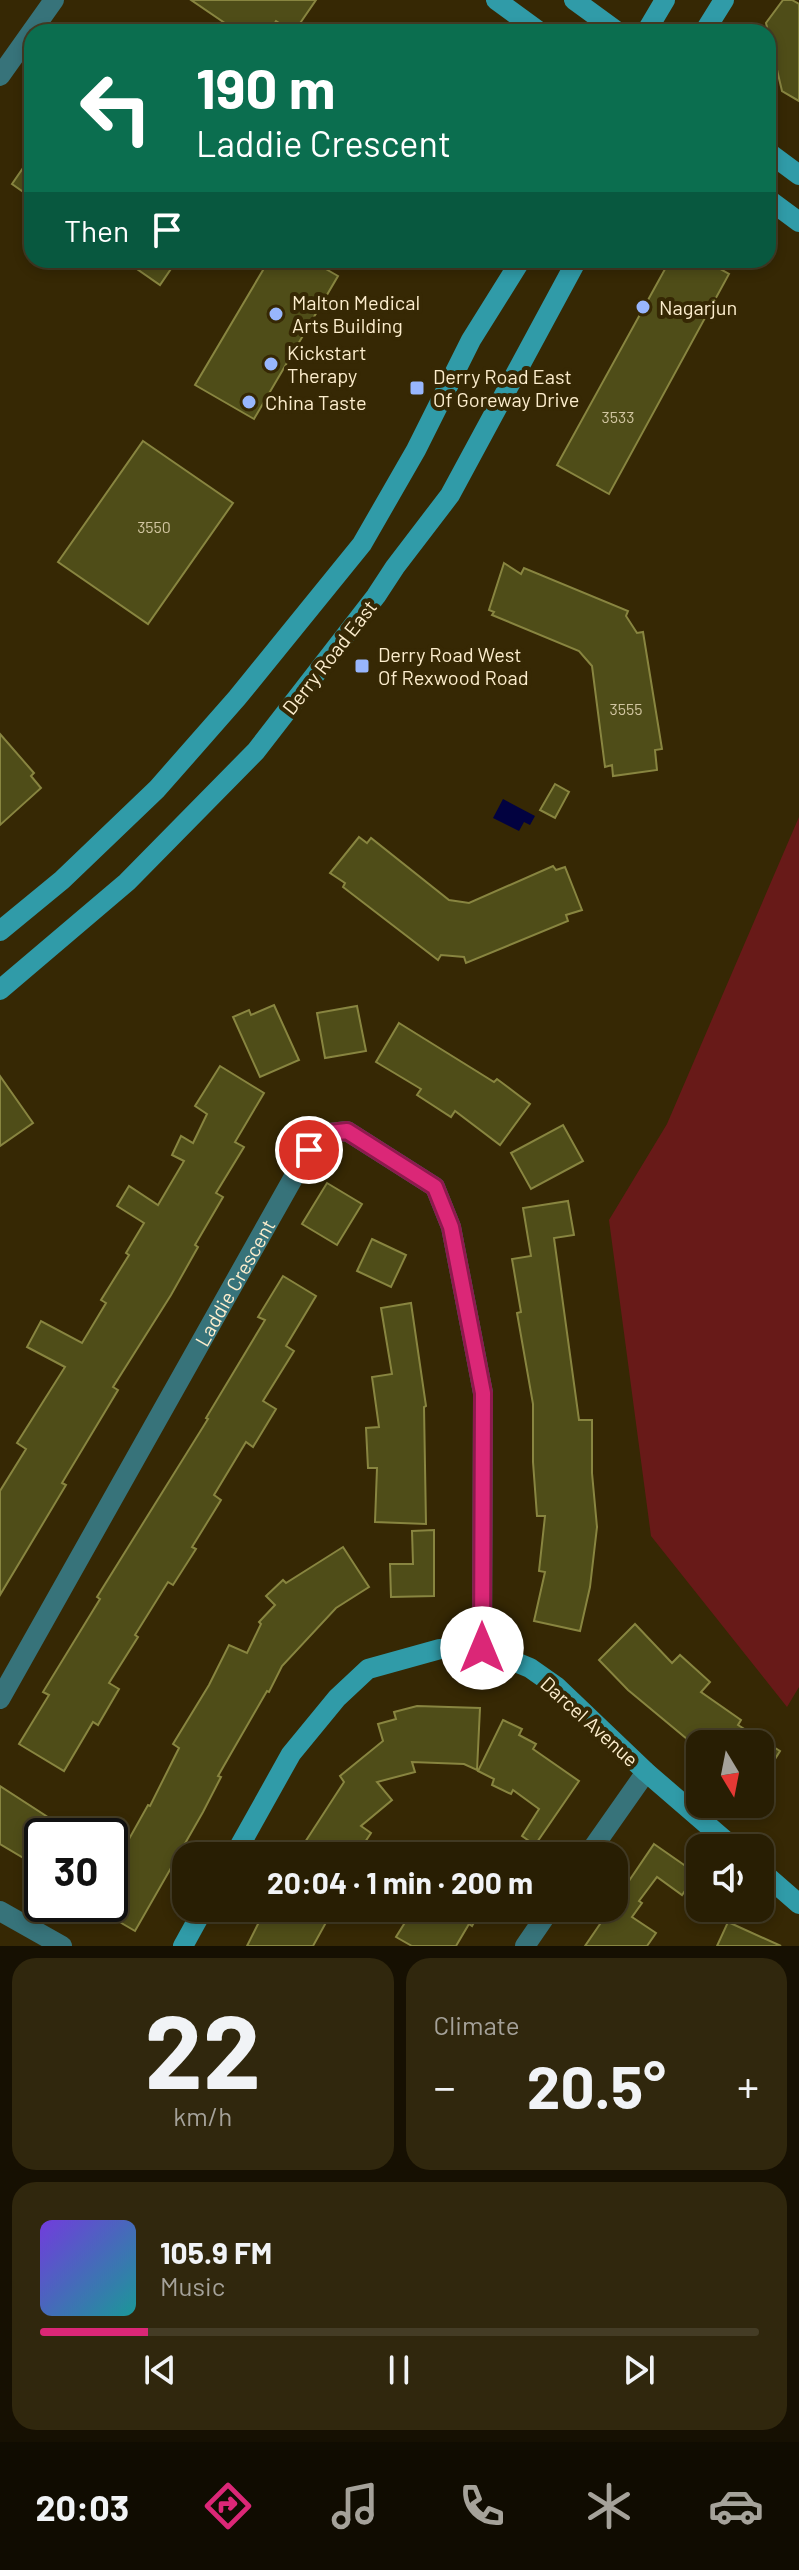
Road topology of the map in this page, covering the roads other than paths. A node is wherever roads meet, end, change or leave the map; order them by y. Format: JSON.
{"nodes":[{"id":1,"x":54,"y":0,"type":"edge"},
{"id":2,"x":496,"y":0,"type":"edge"},
{"id":3,"x":574,"y":0,"type":"edge"},
{"id":4,"x":665,"y":0,"type":"edge"},
{"id":5,"x":724,"y":0,"type":"edge"},
{"id":6,"x":37,"y":24,"type":"edge"},
{"id":7,"x":529,"y":24,"type":"edge"},
{"id":8,"x":607,"y":24,"type":"edge"},
{"id":9,"x":651,"y":24,"type":"edge"},
{"id":10,"x":709,"y":24,"type":"edge"},
{"id":11,"x":24,"y":42,"type":"edge"},
{"id":12,"x":0,"y":76,"type":"edge"},
{"id":13,"x":776,"y":158,"type":"edge"},
{"id":14,"x":799,"y":175,"type":"edge"},
{"id":15,"x":776,"y":205,"type":"edge"},
{"id":16,"x":799,"y":222,"type":"edge"},
{"id":17,"x":516,"y":268,"type":"edge"},
{"id":18,"x":573,"y":268,"type":"edge"},
{"id":19,"x":0,"y":931,"type":"edge"},
{"id":20,"x":0,"y":990,"type":"edge"},
{"id":21,"x":482,"y":1648,"type":"junction"},
{"id":22,"x":0,"y":1699,"type":"edge"},
{"id":23,"x":646,"y":1772,"type":"junction"},
{"id":24,"x":718,"y":1834,"type":"edge"},
{"id":25,"x":242,"y":1842,"type":"edge"},
{"id":26,"x":597,"y":1842,"type":"edge"},
{"id":27,"x":774,"y":1882,"type":"edge"},
{"id":28,"x":799,"y":1904,"type":"edge"},
{"id":29,"x":0,"y":1911,"type":"edge"},
{"id":30,"x":196,"y":1922,"type":"edge"},
{"id":31,"x":541,"y":1922,"type":"edge"},
{"id":32,"x":62,"y":1946,"type":"edge"},
{"id":33,"x":183,"y":1946,"type":"edge"},
{"id":34,"x":525,"y":1946,"type":"edge"}],
"edges":[{"from":1,"to":6,"type":"street"},
{"from":2,"to":7,"type":"main road"},
{"from":3,"to":8,"type":"main road"},
{"from":4,"to":9,"type":"main road"},
{"from":5,"to":10,"type":"main road"},
{"from":11,"to":12,"type":"street"},
{"from":13,"to":14,"type":"main road"},
{"from":15,"to":16,"type":"main road"},
{"from":17,"to":19,"type":"main road"},
{"from":18,"to":20,"type":"main road","name":"Derry Road East"},
{"from":21,"to":22,"type":"street","name":"Laddie Crescent"},
{"from":21,"to":23,"type":"main road","name":"Darcel Avenue"},
{"from":21,"to":25,"type":"main road","name":"Darcel Avenue"},
{"from":23,"to":24,"type":"main road","name":"Darcel Avenue"},
{"from":23,"to":26,"type":"street"},
{"from":27,"to":28,"type":"main road"},
{"from":29,"to":32,"type":"street"},
{"from":30,"to":33,"type":"main road"},
{"from":31,"to":34,"type":"street"}]}
